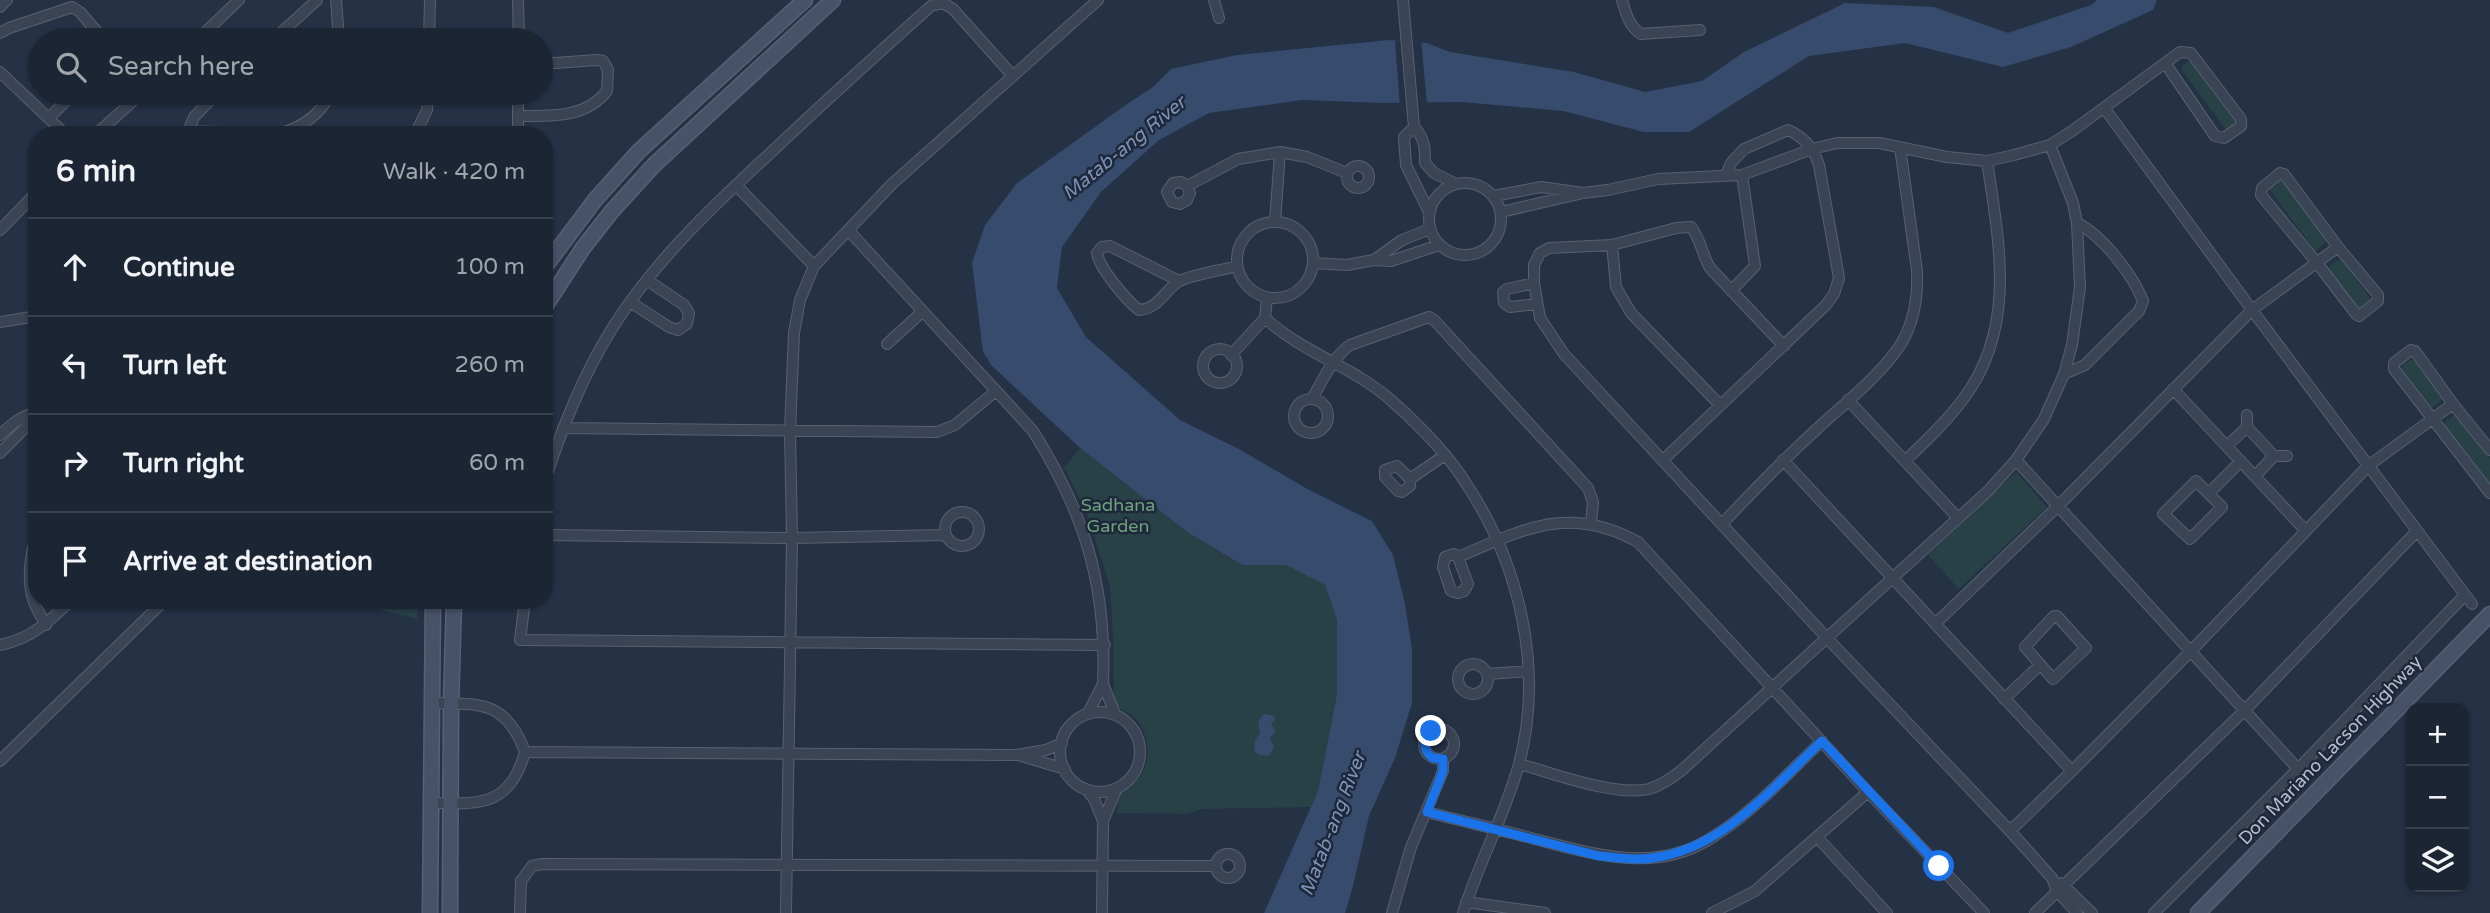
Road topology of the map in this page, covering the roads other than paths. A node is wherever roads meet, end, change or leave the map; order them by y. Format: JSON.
{"nodes":[{"id":1,"x":8,"y":0,"type":"edge"},
{"id":2,"x":239,"y":0,"type":"edge"},
{"id":3,"x":317,"y":0,"type":"edge"},
{"id":4,"x":336,"y":0,"type":"edge"},
{"id":5,"x":430,"y":0,"type":"edge"},
{"id":6,"x":518,"y":0,"type":"edge"},
{"id":7,"x":805,"y":0,"type":"edge"},
{"id":8,"x":833,"y":0,"type":"edge"},
{"id":9,"x":1098,"y":0,"type":"edge"},
{"id":10,"x":1214,"y":0,"type":"edge"},
{"id":11,"x":1403,"y":0,"type":"edge"},
{"id":12,"x":1622,"y":0,"type":"edge"},
{"id":13,"x":0,"y":7,"type":"edge"},
{"id":14,"x":1219,"y":18,"type":"dead end"},
{"id":15,"x":93,"y":28,"type":"edge"},
{"id":16,"x":210,"y":28,"type":"edge"},
{"id":17,"x":286,"y":28,"type":"edge"},
{"id":18,"x":338,"y":28,"type":"edge"},
{"id":19,"x":429,"y":28,"type":"edge"},
{"id":20,"x":519,"y":28,"type":"edge"},
{"id":21,"x":1700,"y":30,"type":"dead end"},
{"id":22,"x":0,"y":33,"type":"edge"},
{"id":23,"x":2165,"y":62,"type":"junction"},
{"id":24,"x":553,"y":63,"type":"edge"},
{"id":25,"x":0,"y":72,"type":"edge"},
{"id":26,"x":1012,"y":75,"type":"junction"},
{"id":27,"x":28,"y":98,"type":"edge"},
{"id":28,"x":35,"y":105,"type":"edge"},
{"id":29,"x":62,"y":105,"type":"edge"},
{"id":30,"x":129,"y":105,"type":"edge"},
{"id":31,"x":203,"y":105,"type":"edge"},
{"id":32,"x":323,"y":105,"type":"edge"},
{"id":33,"x":427,"y":105,"type":"edge"},
{"id":34,"x":518,"y":105,"type":"edge"},
{"id":35,"x":2105,"y":109,"type":"junction"},
{"id":36,"x":518,"y":116,"type":"junction"},
{"id":37,"x":49,"y":118,"type":"junction"},
{"id":38,"x":57,"y":126,"type":"edge"},
{"id":39,"x":105,"y":126,"type":"edge"},
{"id":40,"x":191,"y":126,"type":"edge"},
{"id":41,"x":300,"y":126,"type":"edge"},
{"id":42,"x":419,"y":126,"type":"edge"},
{"id":43,"x":518,"y":126,"type":"edge"},
{"id":44,"x":1414,"y":127,"type":"junction"},
{"id":45,"x":2050,"y":145,"type":"junction"},
{"id":46,"x":1900,"y":147,"type":"junction"},
{"id":47,"x":1812,"y":149,"type":"junction"},
{"id":48,"x":1280,"y":152,"type":"junction"},
{"id":49,"x":1987,"y":161,"type":"junction"},
{"id":50,"x":1347,"y":173,"type":"dead end"},
{"id":51,"x":1726,"y":175,"type":"junction"},
{"id":52,"x":1742,"y":175,"type":"junction"},
{"id":53,"x":1456,"y":184,"type":"junction"},
{"id":54,"x":736,"y":185,"type":"junction"},
{"id":55,"x":1187,"y":186,"type":"dead end"},
{"id":56,"x":1583,"y":192,"type":"junction"},
{"id":57,"x":1494,"y":196,"type":"junction"},
{"id":58,"x":28,"y":201,"type":"edge"},
{"id":59,"x":1429,"y":212,"type":"junction"},
{"id":60,"x":1501,"y":212,"type":"junction"},
{"id":61,"x":1275,"y":222,"type":"junction"},
{"id":62,"x":2077,"y":223,"type":"junction"},
{"id":63,"x":1,"y":228,"type":"edge"},
{"id":64,"x":1430,"y":229,"type":"junction"},
{"id":65,"x":849,"y":231,"type":"junction"},
{"id":66,"x":1439,"y":245,"type":"junction"},
{"id":67,"x":1612,"y":245,"type":"junction"},
{"id":68,"x":2338,"y":247,"type":"junction"},
{"id":69,"x":553,"y":256,"type":"edge"},
{"id":70,"x":1374,"y":260,"type":"junction"},
{"id":71,"x":1313,"y":263,"type":"junction"},
{"id":72,"x":2317,"y":263,"type":"junction"},
{"id":73,"x":814,"y":266,"type":"junction"},
{"id":74,"x":1237,"y":266,"type":"junction"},
{"id":75,"x":647,"y":280,"type":"junction"},
{"id":76,"x":1179,"y":281,"type":"junction"},
{"id":77,"x":1534,"y":284,"type":"junction"},
{"id":78,"x":1731,"y":291,"type":"junction"},
{"id":79,"x":553,"y":294,"type":"edge"},
{"id":80,"x":1267,"y":298,"type":"junction"},
{"id":81,"x":630,"y":302,"type":"junction"},
{"id":82,"x":1537,"y":304,"type":"junction"},
{"id":83,"x":2252,"y":310,"type":"junction"},
{"id":84,"x":922,"y":312,"type":"junction"},
{"id":85,"x":28,"y":317,"type":"edge"},
{"id":86,"x":1265,"y":318,"type":"junction"},
{"id":87,"x":0,"y":322,"type":"edge"},
{"id":88,"x":887,"y":344,"type":"dead end"},
{"id":89,"x":1784,"y":346,"type":"junction"},
{"id":90,"x":1231,"y":355,"type":"dead end"},
{"id":91,"x":1334,"y":362,"type":"junction"},
{"id":92,"x":2064,"y":374,"type":"junction"},
{"id":93,"x":2173,"y":389,"type":"junction"},
{"id":94,"x":996,"y":391,"type":"junction"},
{"id":95,"x":1312,"y":399,"type":"dead end"},
{"id":96,"x":1848,"y":400,"type":"junction"},
{"id":97,"x":2453,"y":404,"type":"junction"},
{"id":98,"x":1720,"y":405,"type":"junction"},
{"id":99,"x":28,"y":414,"type":"edge"},
{"id":100,"x":2247,"y":415,"type":"dead end"},
{"id":101,"x":2433,"y":418,"type":"junction"},
{"id":102,"x":28,"y":424,"type":"edge"},
{"id":103,"x":2247,"y":427,"type":"junction"},
{"id":104,"x":563,"y":428,"type":"junction"},
{"id":105,"x":790,"y":431,"type":"junction"},
{"id":106,"x":0,"y":435,"type":"edge"},
{"id":107,"x":2227,"y":446,"type":"junction"},
{"id":108,"x":2490,"y":450,"type":"edge"},
{"id":109,"x":0,"y":453,"type":"edge"},
{"id":110,"x":1445,"y":455,"type":"junction"},
{"id":111,"x":2274,"y":456,"type":"junction"},
{"id":112,"x":2287,"y":456,"type":"dead end"},
{"id":113,"x":553,"y":457,"type":"edge"},
{"id":114,"x":1663,"y":460,"type":"junction"},
{"id":115,"x":1783,"y":460,"type":"junction"},
{"id":116,"x":1906,"y":460,"type":"junction"},
{"id":117,"x":2015,"y":460,"type":"junction"},
{"id":118,"x":2241,"y":461,"type":"junction"},
{"id":119,"x":2368,"y":466,"type":"junction"},
{"id":120,"x":2255,"y":475,"type":"junction"},
{"id":121,"x":1410,"y":479,"type":"dead end"},
{"id":122,"x":2209,"y":493,"type":"junction"},
{"id":123,"x":2490,"y":493,"type":"edge"},
{"id":124,"x":2057,"y":507,"type":"junction"},
{"id":125,"x":1958,"y":518,"type":"junction"},
{"id":126,"x":1591,"y":524,"type":"junction"},
{"id":127,"x":1722,"y":524,"type":"junction"},
{"id":128,"x":2306,"y":531,"type":"junction"},
{"id":129,"x":2417,"y":531,"type":"junction"},
{"id":130,"x":553,"y":535,"type":"edge"},
{"id":131,"x":945,"y":535,"type":"dead end"},
{"id":132,"x":792,"y":538,"type":"junction"},
{"id":133,"x":1497,"y":540,"type":"junction"},
{"id":134,"x":1458,"y":557,"type":"dead end"},
{"id":135,"x":1893,"y":577,"type":"junction"},
{"id":136,"x":2465,"y":595,"type":"junction"},
{"id":137,"x":2472,"y":604,"type":"dead end"},
{"id":138,"x":38,"y":609,"type":"edge"},
{"id":139,"x":62,"y":609,"type":"edge"},
{"id":140,"x":156,"y":609,"type":"edge"},
{"id":141,"x":433,"y":609,"type":"edge"},
{"id":142,"x":454,"y":609,"type":"edge"},
{"id":143,"x":524,"y":609,"type":"edge"},
{"id":144,"x":2490,"y":614,"type":"edge"},
{"id":145,"x":1935,"y":624,"type":"junction"},
{"id":146,"x":46,"y":625,"type":"junction"},
{"id":147,"x":1826,"y":637,"type":"junction"},
{"id":148,"x":789,"y":641,"type":"junction"},
{"id":149,"x":0,"y":645,"type":"edge"},
{"id":150,"x":1105,"y":645,"type":"junction"},
{"id":151,"x":2191,"y":651,"type":"junction"},
{"id":152,"x":2039,"y":666,"type":"junction"},
{"id":153,"x":1528,"y":671,"type":"junction"},
{"id":154,"x":1488,"y":674,"type":"dead end"},
{"id":155,"x":1103,"y":684,"type":"junction"},
{"id":156,"x":1773,"y":688,"type":"junction"},
{"id":157,"x":2004,"y":699,"type":"junction"},
{"id":158,"x":432,"y":704,"type":"junction"},
{"id":159,"x":451,"y":704,"type":"junction"},
{"id":160,"x":2245,"y":710,"type":"junction"},
{"id":161,"x":1088,"y":713,"type":"junction"},
{"id":162,"x":1115,"y":714,"type":"junction"},
{"id":163,"x":1822,"y":741,"type":"junction"},
{"id":164,"x":1062,"y":743,"type":"junction"},
{"id":165,"x":524,"y":752,"type":"junction"},
{"id":166,"x":788,"y":753,"type":"junction"},
{"id":167,"x":1017,"y":755,"type":"junction"},
{"id":168,"x":1443,"y":759,"type":"dead end"},
{"id":169,"x":0,"y":761,"type":"edge"},
{"id":170,"x":1519,"y":764,"type":"junction"},
{"id":171,"x":1065,"y":769,"type":"junction"},
{"id":172,"x":2298,"y":769,"type":"junction"},
{"id":173,"x":2072,"y":771,"type":"junction"},
{"id":174,"x":1117,"y":788,"type":"junction"},
{"id":175,"x":1085,"y":789,"type":"junction"},
{"id":176,"x":1868,"y":792,"type":"junction"},
{"id":177,"x":432,"y":803,"type":"junction"},
{"id":178,"x":451,"y":804,"type":"junction"},
{"id":179,"x":1427,"y":812,"type":"junction"},
{"id":180,"x":1103,"y":821,"type":"junction"},
{"id":181,"x":1494,"y":829,"type":"junction"},
{"id":182,"x":2010,"y":831,"type":"junction"},
{"id":183,"x":1816,"y":837,"type":"junction"},
{"id":184,"x":786,"y":866,"type":"junction"},
{"id":185,"x":1216,"y":866,"type":"dead end"},
{"id":186,"x":1102,"y":867,"type":"junction"},
{"id":187,"x":2061,"y":888,"type":"junction"},
{"id":188,"x":1466,"y":902,"type":"junction"},
{"id":189,"x":430,"y":913,"type":"edge"},
{"id":190,"x":450,"y":913,"type":"edge"},
{"id":191,"x":520,"y":913,"type":"edge"},
{"id":192,"x":786,"y":913,"type":"edge"},
{"id":193,"x":1102,"y":913,"type":"edge"},
{"id":194,"x":1392,"y":913,"type":"edge"},
{"id":195,"x":1463,"y":913,"type":"edge"},
{"id":196,"x":1545,"y":913,"type":"edge"},
{"id":197,"x":1712,"y":913,"type":"edge"},
{"id":198,"x":1887,"y":913,"type":"edge"},
{"id":199,"x":1984,"y":913,"type":"edge"},
{"id":200,"x":2035,"y":913,"type":"edge"},
{"id":201,"x":2077,"y":913,"type":"edge"},
{"id":202,"x":2092,"y":913,"type":"edge"},
{"id":203,"x":2154,"y":913,"type":"edge"},
{"id":204,"x":2198,"y":913,"type":"edge"}],
"edges":[{"from":1,"to":13,"type":"street"},
{"from":2,"to":16,"type":"street"},
{"from":3,"to":17,"type":"street"},
{"from":4,"to":18,"type":"street"},
{"from":5,"to":19,"type":"street"},
{"from":6,"to":20,"type":"street"},
{"from":7,"to":69,"type":"street"},
{"from":8,"to":79,"type":"street"},
{"from":9,"to":26,"type":"street"},
{"from":10,"to":14,"type":"street"},
{"from":11,"to":44,"type":"street"},
{"from":12,"to":21,"type":"street"},
{"from":15,"to":22,"type":"street"},
{"from":23,"to":23,"type":"street"},
{"from":23,"to":35,"type":"street"},
{"from":24,"to":36,"type":"street"},
{"from":25,"to":27,"type":"street"},
{"from":26,"to":54,"type":"street"},
{"from":26,"to":65,"type":"street"},
{"from":28,"to":37,"type":"street"},
{"from":29,"to":37,"type":"street"},
{"from":30,"to":39,"type":"street"},
{"from":31,"to":40,"type":"street"},
{"from":32,"to":41,"type":"street"},
{"from":33,"to":42,"type":"street"},
{"from":34,"to":36,"type":"street"},
{"from":35,"to":45,"type":"street"},
{"from":35,"to":83,"type":"street"},
{"from":36,"to":43,"type":"street"},
{"from":37,"to":38,"type":"street"},
{"from":44,"to":53,"type":"street"},
{"from":44,"to":59,"type":"street"},
{"from":45,"to":49,"type":"street"},
{"from":45,"to":62,"type":"street"},
{"from":46,"to":47,"type":"street"},
{"from":46,"to":49,"type":"street"},
{"from":46,"to":96,"type":"street"},
{"from":47,"to":51,"type":"street"},
{"from":47,"to":52,"type":"street"},
{"from":47,"to":89,"type":"street"},
{"from":48,"to":50,"type":"street"},
{"from":48,"to":55,"type":"street"},
{"from":48,"to":61,"type":"street"},
{"from":49,"to":116,"type":"street"},
{"from":51,"to":52,"type":"street"},
{"from":51,"to":56,"type":"street"},
{"from":52,"to":78,"type":"street"},
{"from":53,"to":57,"type":"street"},
{"from":53,"to":59,"type":"street"},
{"from":54,"to":73,"type":"street"},
{"from":54,"to":75,"type":"street"},
{"from":56,"to":57,"type":"street"},
{"from":56,"to":60,"type":"street"},
{"from":57,"to":60,"type":"street"},
{"from":58,"to":63,"type":"street"},
{"from":59,"to":64,"type":"street"},
{"from":60,"to":66,"type":"street"},
{"from":61,"to":71,"type":"street"},
{"from":61,"to":74,"type":"street"},
{"from":62,"to":92,"type":"street"},
{"from":62,"to":92,"type":"street"},
{"from":64,"to":66,"type":"street"},
{"from":64,"to":70,"type":"street"},
{"from":65,"to":73,"type":"street"},
{"from":65,"to":84,"type":"street"},
{"from":66,"to":70,"type":"street"},
{"from":67,"to":77,"type":"street"},
{"from":67,"to":78,"type":"street"},
{"from":67,"to":98,"type":"street"},
{"from":68,"to":72,"type":"street"},
{"from":68,"to":72,"type":"street"},
{"from":68,"to":72,"type":"street"},
{"from":70,"to":71,"type":"street"},
{"from":71,"to":80,"type":"street"},
{"from":72,"to":83,"type":"street"},
{"from":73,"to":105,"type":"street"},
{"from":74,"to":76,"type":"street"},
{"from":74,"to":80,"type":"street"},
{"from":75,"to":81,"type":"street"},
{"from":75,"to":81,"type":"street"},
{"from":76,"to":76,"type":"street"},
{"from":77,"to":82,"type":"street"},
{"from":77,"to":82,"type":"street"},
{"from":78,"to":89,"type":"street"},
{"from":80,"to":86,"type":"street"},
{"from":81,"to":104,"type":"street"},
{"from":82,"to":114,"type":"street"},
{"from":83,"to":93,"type":"street"},
{"from":83,"to":119,"type":"street"},
{"from":84,"to":88,"type":"street"},
{"from":84,"to":94,"type":"street"},
{"from":85,"to":87,"type":"street"},
{"from":86,"to":90,"type":"street"},
{"from":86,"to":91,"type":"street"},
{"from":89,"to":98,"type":"street"},
{"from":91,"to":95,"type":"street"},
{"from":91,"to":110,"type":"street"},
{"from":91,"to":126,"type":"street"},
{"from":92,"to":117,"type":"street"},
{"from":93,"to":107,"type":"street"},
{"from":93,"to":124,"type":"street"},
{"from":94,"to":105,"type":"street"},
{"from":94,"to":150,"type":"street"},
{"from":96,"to":115,"type":"street"},
{"from":96,"to":116,"type":"street"},
{"from":97,"to":101,"type":"street"},
{"from":97,"to":101,"type":"street"},
{"from":97,"to":108,"type":"street"},
{"from":98,"to":114,"type":"street"},
{"from":99,"to":106,"type":"street"},
{"from":100,"to":103,"type":"street"},
{"from":101,"to":119,"type":"street"},
{"from":101,"to":123,"type":"street"},
{"from":102,"to":109,"type":"street"},
{"from":103,"to":107,"type":"street"},
{"from":103,"to":111,"type":"street"},
{"from":104,"to":105,"type":"street"},
{"from":104,"to":113,"type":"street"},
{"from":105,"to":132,"type":"street"},
{"from":107,"to":118,"type":"street"},
{"from":110,"to":121,"type":"street"},
{"from":110,"to":133,"type":"street"},
{"from":111,"to":112,"type":"street"},
{"from":111,"to":120,"type":"street"},
{"from":114,"to":127,"type":"street"},
{"from":115,"to":127,"type":"street"},
{"from":115,"to":135,"type":"street"},
{"from":116,"to":125,"type":"street"},
{"from":117,"to":124,"type":"street"},
{"from":117,"to":125,"type":"street"},
{"from":118,"to":120,"type":"street"},
{"from":118,"to":122,"type":"street"},
{"from":119,"to":128,"type":"street"},
{"from":119,"to":129,"type":"street"},
{"from":120,"to":128,"type":"street"},
{"from":122,"to":122,"type":"street"},
{"from":124,"to":145,"type":"street"},
{"from":124,"to":151,"type":"street"},
{"from":125,"to":135,"type":"street"},
{"from":126,"to":133,"type":"street"},
{"from":126,"to":156,"type":"street"},
{"from":127,"to":147,"type":"street"},
{"from":128,"to":151,"type":"street"},
{"from":129,"to":136,"type":"street"},
{"from":129,"to":160,"type":"street"},
{"from":130,"to":132,"type":"street"},
{"from":131,"to":132,"type":"street"},
{"from":132,"to":148,"type":"street"},
{"from":133,"to":134,"type":"street"},
{"from":133,"to":153,"type":"street"},
{"from":135,"to":145,"type":"street"},
{"from":135,"to":147,"type":"street"},
{"from":136,"to":137,"type":"street"},
{"from":136,"to":172,"type":"street"},
{"from":138,"to":146,"type":"street"},
{"from":139,"to":146,"type":"street"},
{"from":140,"to":169,"type":"street"},
{"from":141,"to":158,"type":"street"},
{"from":142,"to":159,"type":"street"},
{"from":143,"to":148,"type":"street"},
{"from":144,"to":204,"type":"street","name":"Don Mariano Lacson Highway"},
{"from":145,"to":157,"type":"street"},
{"from":146,"to":149,"type":"street"},
{"from":147,"to":156,"type":"street"},
{"from":147,"to":182,"type":"street"},
{"from":148,"to":150,"type":"street"},
{"from":148,"to":166,"type":"street"},
{"from":150,"to":155,"type":"street"},
{"from":151,"to":160,"type":"street"},
{"from":151,"to":173,"type":"street"},
{"from":152,"to":152,"type":"street"},
{"from":152,"to":157,"type":"street"},
{"from":153,"to":154,"type":"street"},
{"from":153,"to":170,"type":"street"},
{"from":155,"to":161,"type":"street"},
{"from":155,"to":162,"type":"street"},
{"from":156,"to":163,"type":"street"},
{"from":156,"to":170,"type":"street"},
{"from":157,"to":173,"type":"street"},
{"from":158,"to":159,"type":"street"},
{"from":158,"to":177,"type":"street"},
{"from":159,"to":165,"type":"street"},
{"from":159,"to":178,"type":"street"},
{"from":160,"to":172,"type":"street"},
{"from":160,"to":187,"type":"street"},
{"from":161,"to":162,"type":"street"},
{"from":161,"to":164,"type":"street"},
{"from":162,"to":174,"type":"street"},
{"from":163,"to":176,"type":"street"},
{"from":163,"to":181,"type":"street"},
{"from":164,"to":167,"type":"street"},
{"from":164,"to":171,"type":"street"},
{"from":165,"to":166,"type":"street"},
{"from":165,"to":178,"type":"street"},
{"from":166,"to":167,"type":"street"},
{"from":166,"to":184,"type":"street"},
{"from":167,"to":171,"type":"street"},
{"from":168,"to":179,"type":"street"},
{"from":170,"to":181,"type":"street"},
{"from":171,"to":175,"type":"street"},
{"from":172,"to":203,"type":"street"},
{"from":173,"to":182,"type":"street"},
{"from":174,"to":175,"type":"street"},
{"from":174,"to":180,"type":"street"},
{"from":175,"to":180,"type":"street"},
{"from":176,"to":183,"type":"street"},
{"from":176,"to":199,"type":"street"},
{"from":177,"to":178,"type":"street"},
{"from":177,"to":189,"type":"street"},
{"from":178,"to":190,"type":"street"},
{"from":179,"to":181,"type":"street"},
{"from":179,"to":194,"type":"street"},
{"from":180,"to":186,"type":"street"},
{"from":181,"to":188,"type":"street"},
{"from":182,"to":187,"type":"street"},
{"from":183,"to":197,"type":"street"},
{"from":183,"to":198,"type":"street"},
{"from":184,"to":186,"type":"street"},
{"from":184,"to":191,"type":"street"},
{"from":184,"to":192,"type":"street"},
{"from":185,"to":186,"type":"street"},
{"from":186,"to":193,"type":"street"},
{"from":187,"to":200,"type":"street"},
{"from":187,"to":201,"type":"street"},
{"from":187,"to":202,"type":"street"},
{"from":188,"to":195,"type":"street"},
{"from":188,"to":196,"type":"street"}]}
